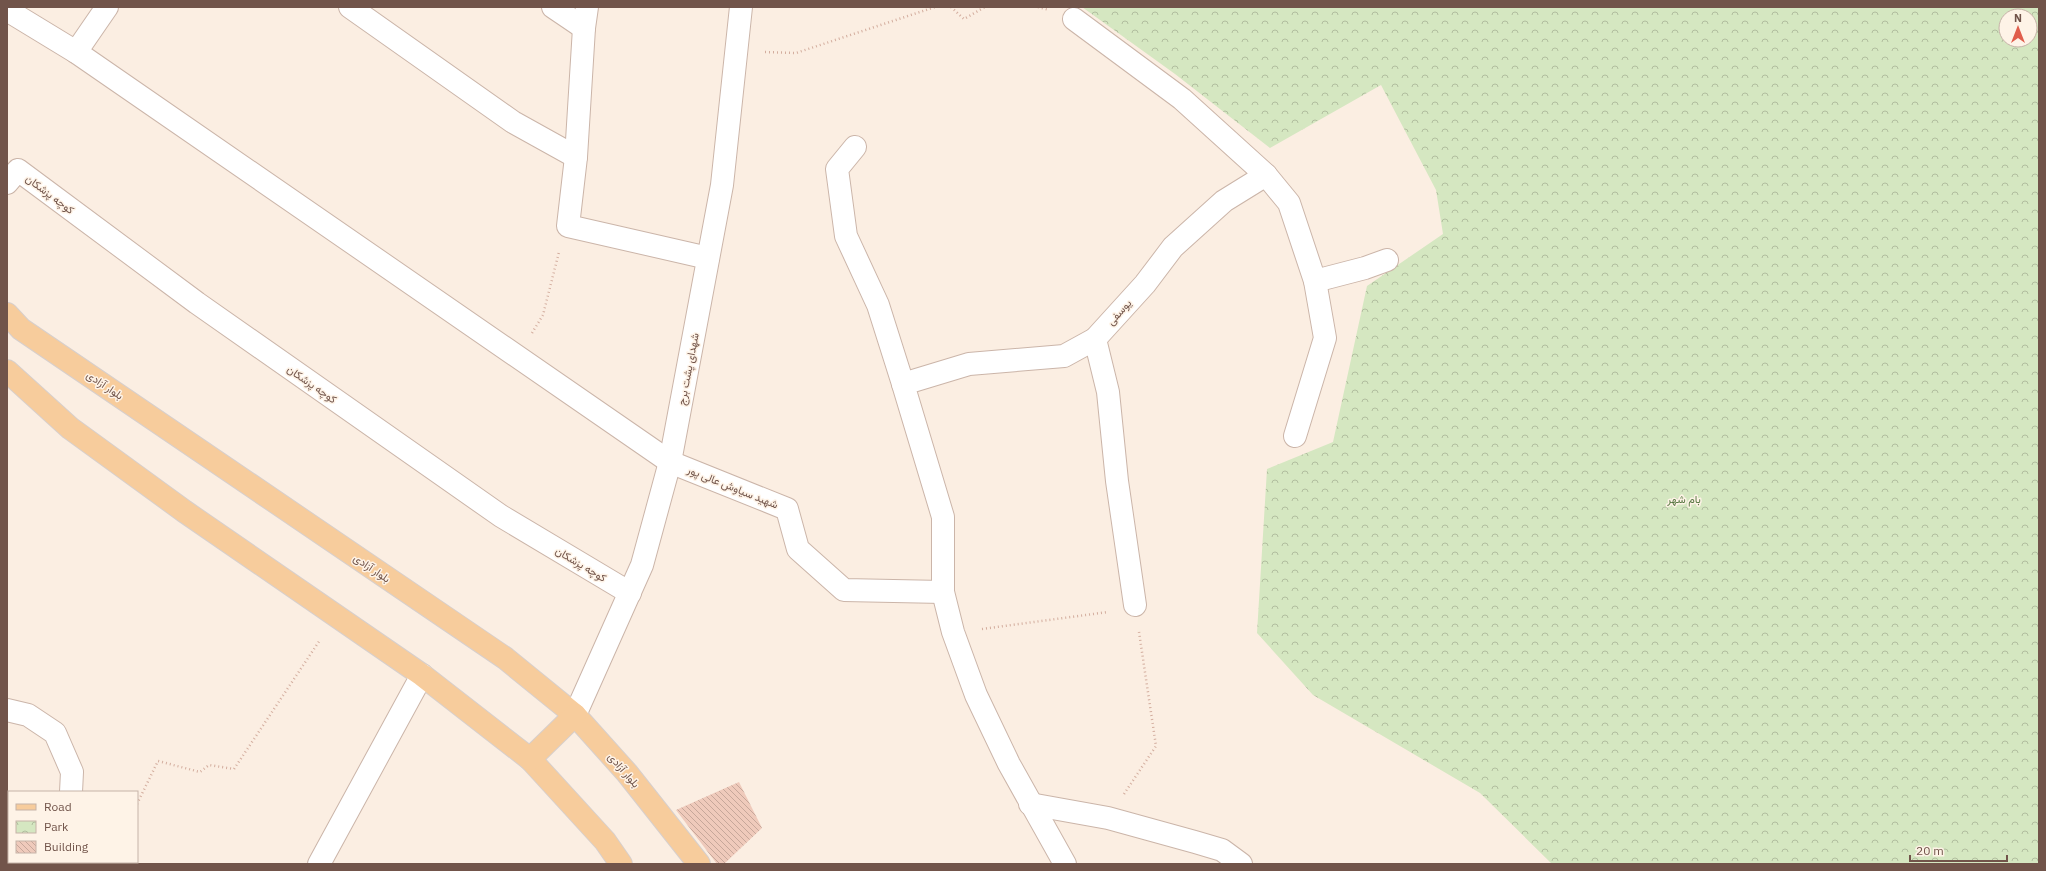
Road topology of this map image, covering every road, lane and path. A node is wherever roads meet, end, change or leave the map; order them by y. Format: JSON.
{"nodes":[{"id":1,"x":107,"y":7,"type":"edge"},
{"id":2,"x":350,"y":7,"type":"edge"},
{"id":3,"x":554,"y":7,"type":"edge"},
{"id":4,"x":587,"y":7,"type":"edge"},
{"id":5,"x":741,"y":7,"type":"edge"},
{"id":6,"x":935,"y":7,"type":"edge"},
{"id":7,"x":951,"y":7,"type":"edge"},
{"id":8,"x":985,"y":7,"type":"edge"},
{"id":9,"x":7,"y":10,"type":"edge"},
{"id":10,"x":1074,"y":19,"type":"dead end"},
{"id":11,"x":584,"y":28,"type":"junction"},
{"id":12,"x":76,"y":52,"type":"junction"},
{"id":13,"x":736,"y":52,"type":"junction"},
{"id":14,"x":855,"y":147,"type":"dead end"},
{"id":15,"x":576,"y":157,"type":"junction"},
{"id":16,"x":1266,"y":175,"type":"junction"},
{"id":17,"x":7,"y":183,"type":"edge"},
{"id":18,"x":568,"y":226,"type":"junction"},
{"id":19,"x":708,"y":258,"type":"junction"},
{"id":20,"x":1387,"y":260,"type":"dead end"},
{"id":21,"x":1315,"y":281,"type":"junction"},
{"id":22,"x":7,"y":314,"type":"edge"},
{"id":23,"x":1095,"y":340,"type":"junction"},
{"id":24,"x":518,"y":357,"type":"junction"},
{"id":25,"x":7,"y":371,"type":"edge"},
{"id":26,"x":902,"y":384,"type":"junction"},
{"id":27,"x":1295,"y":436,"type":"dead end"},
{"id":28,"x":670,"y":462,"type":"junction"},
{"id":29,"x":943,"y":592,"type":"junction"},
{"id":30,"x":630,"y":593,"type":"junction"},
{"id":31,"x":1135,"y":606,"type":"junction"},
{"id":32,"x":335,"y":616,"type":"junction"},
{"id":33,"x":954,"y":632,"type":"junction"},
{"id":34,"x":422,"y":676,"type":"junction"},
{"id":35,"x":7,"y":710,"type":"edge"},
{"id":36,"x":575,"y":715,"type":"junction"},
{"id":37,"x":530,"y":760,"type":"junction"},
{"id":38,"x":71,"y":791,"type":"edge"},
{"id":39,"x":138,"y":802,"type":"edge"},
{"id":40,"x":1030,"y":804,"type":"junction"},
{"id":41,"x":1108,"y":818,"type":"junction"},
{"id":42,"x":319,"y":864,"type":"edge"},
{"id":43,"x":621,"y":864,"type":"edge"},
{"id":44,"x":699,"y":864,"type":"edge"},
{"id":45,"x":1065,"y":864,"type":"edge"},
{"id":46,"x":1241,"y":864,"type":"edge"}],
"edges":[{"from":1,"to":12,"type":"street"},
{"from":2,"to":15,"type":"street"},
{"from":3,"to":11,"type":"street"},
{"from":4,"to":11,"type":"street"},
{"from":5,"to":13,"type":"street","name":"شهدای پشت برج"},
{"from":6,"to":13,"type":"path"},
{"from":7,"to":8,"type":"path"},
{"from":9,"to":12,"type":"street"},
{"from":10,"to":16,"type":"street"},
{"from":11,"to":15,"type":"street"},
{"from":12,"to":24,"type":"street"},
{"from":13,"to":19,"type":"street","name":"شهدای پشت برج"},
{"from":14,"to":26,"type":"street"},
{"from":15,"to":18,"type":"street"},
{"from":16,"to":21,"type":"street"},
{"from":16,"to":23,"type":"street","name":"یوسفی"},
{"from":17,"to":30,"type":"street","name":"کوچه پزشکان"},
{"from":18,"to":19,"type":"street"},
{"from":18,"to":24,"type":"path"},
{"from":19,"to":28,"type":"street","name":"شهدای پشت برج"},
{"from":20,"to":21,"type":"street"},
{"from":21,"to":27,"type":"street"},
{"from":22,"to":36,"type":"main road","name":"بلوار آزادی"},
{"from":23,"to":26,"type":"street","name":"یوسفی"},
{"from":23,"to":31,"type":"street"},
{"from":24,"to":28,"type":"street"},
{"from":25,"to":32,"type":"main road"},
{"from":26,"to":29,"type":"street"},
{"from":28,"to":29,"type":"street","name":"شهید سیاوش عالی پور"},
{"from":28,"to":30,"type":"street","name":"شهدای پشت برج"},
{"from":29,"to":33,"type":"street"},
{"from":30,"to":36,"type":"street","name":"شهدای پشت برج"},
{"from":31,"to":33,"type":"path"},
{"from":31,"to":41,"type":"path"},
{"from":32,"to":34,"type":"main road"},
{"from":32,"to":39,"type":"path"},
{"from":33,"to":40,"type":"street"},
{"from":34,"to":37,"type":"main road"},
{"from":34,"to":42,"type":"street"},
{"from":35,"to":38,"type":"street"},
{"from":36,"to":37,"type":"main road"},
{"from":36,"to":44,"type":"main road","name":"بلوار آزادی"},
{"from":37,"to":43,"type":"main road"},
{"from":40,"to":41,"type":"street"},
{"from":40,"to":45,"type":"street"},
{"from":41,"to":46,"type":"street"}]}
